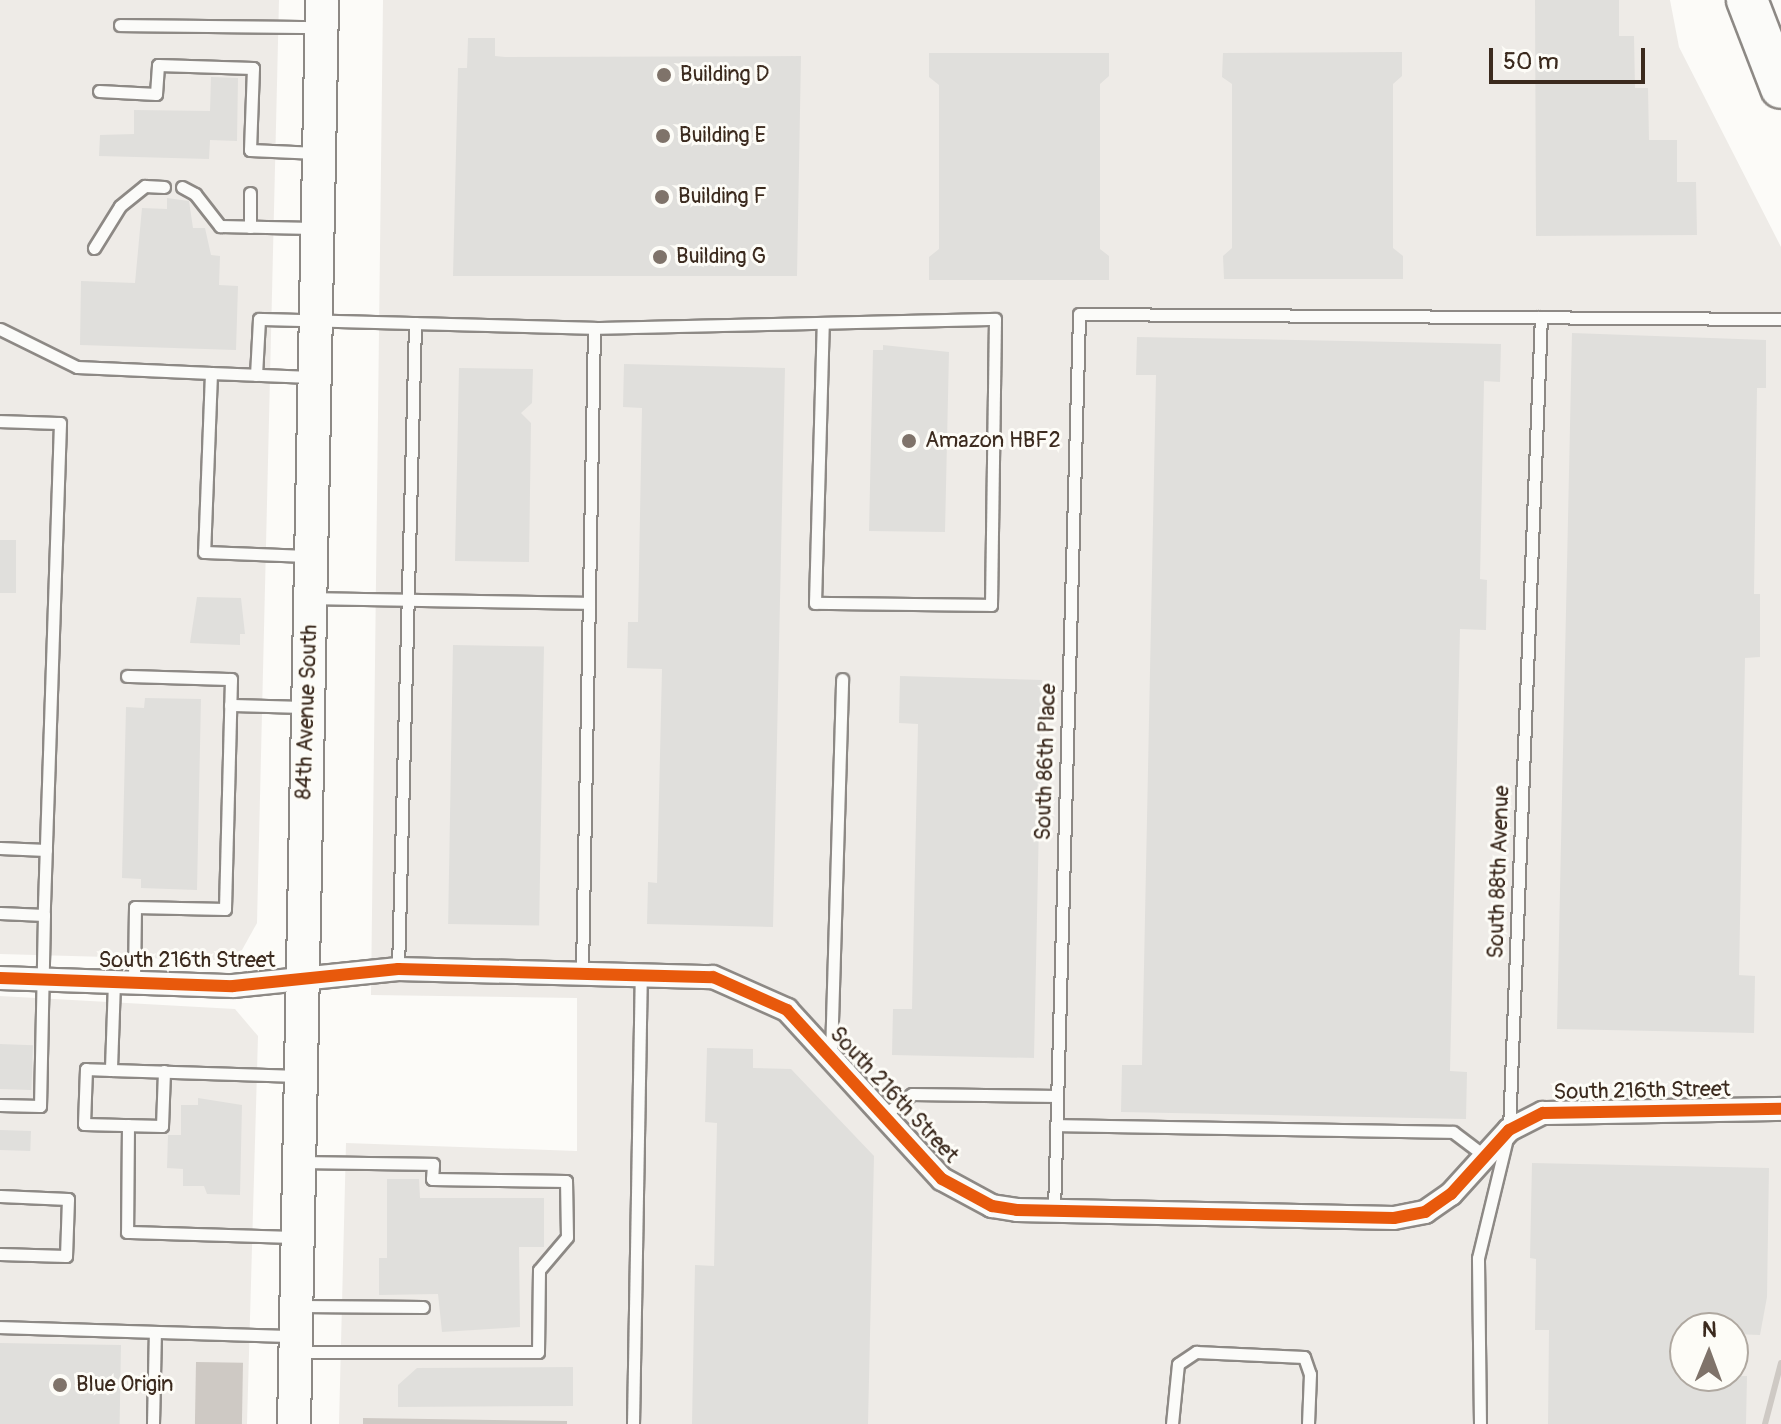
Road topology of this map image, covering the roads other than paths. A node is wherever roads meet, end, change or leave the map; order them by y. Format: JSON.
{"nodes":[{"id":1,"x":1747,"y":0,"type":"edge"},
{"id":2,"x":322,"y":14,"type":"edge"},
{"id":3,"x":120,"y":25,"type":"dead end"},
{"id":4,"x":1781,"y":88,"type":"edge"},
{"id":5,"x":99,"y":91,"type":"dead end"},
{"id":6,"x":319,"y":153,"type":"junction"},
{"id":7,"x":164,"y":187,"type":"dead end"},
{"id":8,"x":182,"y":187,"type":"dead end"},
{"id":9,"x":250,"y":193,"type":"dead end"},
{"id":10,"x":250,"y":227,"type":"junction"},
{"id":11,"x":318,"y":228,"type":"junction"},
{"id":12,"x":94,"y":248,"type":"dead end"},
{"id":13,"x":1541,"y":317,"type":"junction"},
{"id":14,"x":1781,"y":319,"type":"edge"},
{"id":15,"x":316,"y":321,"type":"junction"},
{"id":16,"x":415,"y":323,"type":"junction"},
{"id":17,"x":823,"y":324,"type":"junction"},
{"id":18,"x":594,"y":328,"type":"junction"},
{"id":19,"x":0,"y":329,"type":"edge"},
{"id":20,"x":211,"y":373,"type":"junction"},
{"id":21,"x":256,"y":375,"type":"junction"},
{"id":22,"x":315,"y":377,"type":"junction"},
{"id":23,"x":0,"y":421,"type":"edge"},
{"id":24,"x":311,"y":557,"type":"junction"},
{"id":25,"x":310,"y":598,"type":"junction"},
{"id":26,"x":410,"y":600,"type":"junction"},
{"id":27,"x":589,"y":603,"type":"junction"},
{"id":28,"x":127,"y":676,"type":"dead end"},
{"id":29,"x":842,"y":679,"type":"dead end"},
{"id":30,"x":230,"y":705,"type":"junction"},
{"id":31,"x":307,"y":707,"type":"junction"},
{"id":32,"x":0,"y":848,"type":"edge"},
{"id":33,"x":46,"y":850,"type":"junction"},
{"id":34,"x":0,"y":913,"type":"edge"},
{"id":35,"x":44,"y":915,"type":"junction"},
{"id":36,"x":398,"y":969,"type":"junction"},
{"id":37,"x":582,"y":973,"type":"junction"},
{"id":38,"x":641,"y":975,"type":"junction"},
{"id":39,"x":0,"y":978,"type":"edge"},
{"id":40,"x":42,"y":979,"type":"junction"},
{"id":41,"x":303,"y":979,"type":"junction"},
{"id":42,"x":124,"y":982,"type":"junction"},
{"id":43,"x":831,"y":1058,"type":"junction"},
{"id":44,"x":111,"y":1070,"type":"junction"},
{"id":45,"x":164,"y":1071,"type":"junction"},
{"id":46,"x":301,"y":1076,"type":"junction"},
{"id":47,"x":1057,"y":1096,"type":"junction"},
{"id":48,"x":0,"y":1105,"type":"edge"},
{"id":49,"x":1781,"y":1109,"type":"edge"},
{"id":50,"x":884,"y":1115,"type":"junction"},
{"id":51,"x":128,"y":1125,"type":"junction"},
{"id":52,"x":1056,"y":1125,"type":"junction"},
{"id":53,"x":1509,"y":1130,"type":"junction"},
{"id":54,"x":1485,"y":1156,"type":"junction"},
{"id":55,"x":299,"y":1162,"type":"junction"},
{"id":56,"x":0,"y":1196,"type":"edge"},
{"id":57,"x":1054,"y":1211,"type":"junction"},
{"id":58,"x":297,"y":1237,"type":"junction"},
{"id":59,"x":0,"y":1254,"type":"edge"},
{"id":60,"x":423,"y":1307,"type":"dead end"},
{"id":61,"x":0,"y":1327,"type":"edge"},
{"id":62,"x":295,"y":1331,"type":"junction"},
{"id":63,"x":155,"y":1332,"type":"junction"},
{"id":64,"x":153,"y":1424,"type":"edge"},
{"id":65,"x":294,"y":1424,"type":"edge"},
{"id":66,"x":633,"y":1424,"type":"edge"},
{"id":67,"x":1172,"y":1424,"type":"edge"},
{"id":68,"x":1308,"y":1424,"type":"edge"},
{"id":69,"x":1480,"y":1424,"type":"edge"}],
"edges":[{"from":1,"to":4,"type":"highway"},
{"from":2,"to":3,"type":"lane"},
{"from":2,"to":6,"type":"main road","name":"84th Avenue South"},
{"from":5,"to":6,"type":"lane"},
{"from":6,"to":11,"type":"main road","name":"84th Avenue South"},
{"from":7,"to":12,"type":"lane"},
{"from":8,"to":10,"type":"lane"},
{"from":9,"to":10,"type":"lane"},
{"from":10,"to":11,"type":"lane"},
{"from":11,"to":15,"type":"main road","name":"84th Avenue South"},
{"from":13,"to":14,"type":"lane"},
{"from":13,"to":47,"type":"lane","name":"South 86th Place"},
{"from":13,"to":53,"type":"lane","name":"South 88th Avenue"},
{"from":15,"to":16,"type":"lane"},
{"from":15,"to":21,"type":"lane"},
{"from":15,"to":22,"type":"main road","name":"84th Avenue South"},
{"from":16,"to":18,"type":"lane"},
{"from":16,"to":26,"type":"lane"},
{"from":17,"to":17,"type":"lane"},
{"from":17,"to":18,"type":"lane"},
{"from":18,"to":27,"type":"lane"},
{"from":19,"to":20,"type":"lane"},
{"from":20,"to":21,"type":"lane"},
{"from":20,"to":24,"type":"lane"},
{"from":21,"to":22,"type":"lane"},
{"from":22,"to":24,"type":"main road","name":"84th Avenue South"},
{"from":23,"to":33,"type":"lane"},
{"from":24,"to":25,"type":"main road","name":"84th Avenue South"},
{"from":25,"to":26,"type":"lane"},
{"from":25,"to":31,"type":"main road","name":"84th Avenue South"},
{"from":26,"to":27,"type":"lane"},
{"from":26,"to":36,"type":"lane"},
{"from":27,"to":37,"type":"lane"},
{"from":28,"to":30,"type":"lane"},
{"from":29,"to":43,"type":"lane"},
{"from":30,"to":31,"type":"lane"},
{"from":30,"to":42,"type":"lane"},
{"from":31,"to":41,"type":"main road","name":"84th Avenue South"},
{"from":32,"to":33,"type":"lane"},
{"from":33,"to":35,"type":"lane"},
{"from":34,"to":35,"type":"lane"},
{"from":35,"to":40,"type":"lane"},
{"from":36,"to":37,"type":"street","name":"South 216th Street"},
{"from":36,"to":41,"type":"street","name":"South 216th Street"},
{"from":37,"to":38,"type":"street","name":"South 216th Street"},
{"from":38,"to":43,"type":"street","name":"South 216th Street"},
{"from":38,"to":66,"type":"lane"},
{"from":39,"to":40,"type":"street","name":"South 216th Street"},
{"from":40,"to":42,"type":"street","name":"South 216th Street"},
{"from":40,"to":48,"type":"lane"},
{"from":41,"to":42,"type":"street","name":"South 216th Street"},
{"from":41,"to":46,"type":"main road","name":"84th Avenue South"},
{"from":42,"to":44,"type":"lane"},
{"from":43,"to":50,"type":"street","name":"South 216th Street"},
{"from":44,"to":45,"type":"lane"},
{"from":44,"to":51,"type":"lane"},
{"from":45,"to":46,"type":"lane"},
{"from":45,"to":51,"type":"lane"},
{"from":46,"to":55,"type":"main road","name":"84th Avenue South"},
{"from":47,"to":50,"type":"lane"},
{"from":47,"to":52,"type":"lane","name":"South 86th Place"},
{"from":49,"to":53,"type":"street","name":"South 216th Street"},
{"from":50,"to":57,"type":"street","name":"South 216th Street"},
{"from":51,"to":58,"type":"lane"},
{"from":52,"to":54,"type":"lane"},
{"from":52,"to":57,"type":"lane","name":"South 86th Place"},
{"from":53,"to":54,"type":"street","name":"South 216th Street"},
{"from":53,"to":69,"type":"lane","name":"South 88th Avenue"},
{"from":54,"to":57,"type":"street","name":"South 216th Street"},
{"from":55,"to":58,"type":"main road","name":"84th Avenue South"},
{"from":55,"to":62,"type":"lane"},
{"from":56,"to":59,"type":"lane"},
{"from":58,"to":62,"type":"main road","name":"84th Avenue South"},
{"from":60,"to":62,"type":"lane"},
{"from":61,"to":63,"type":"lane"},
{"from":62,"to":63,"type":"lane"},
{"from":62,"to":65,"type":"main road","name":"84th Avenue South"},
{"from":63,"to":64,"type":"lane"},
{"from":67,"to":68,"type":"lane"}]}
